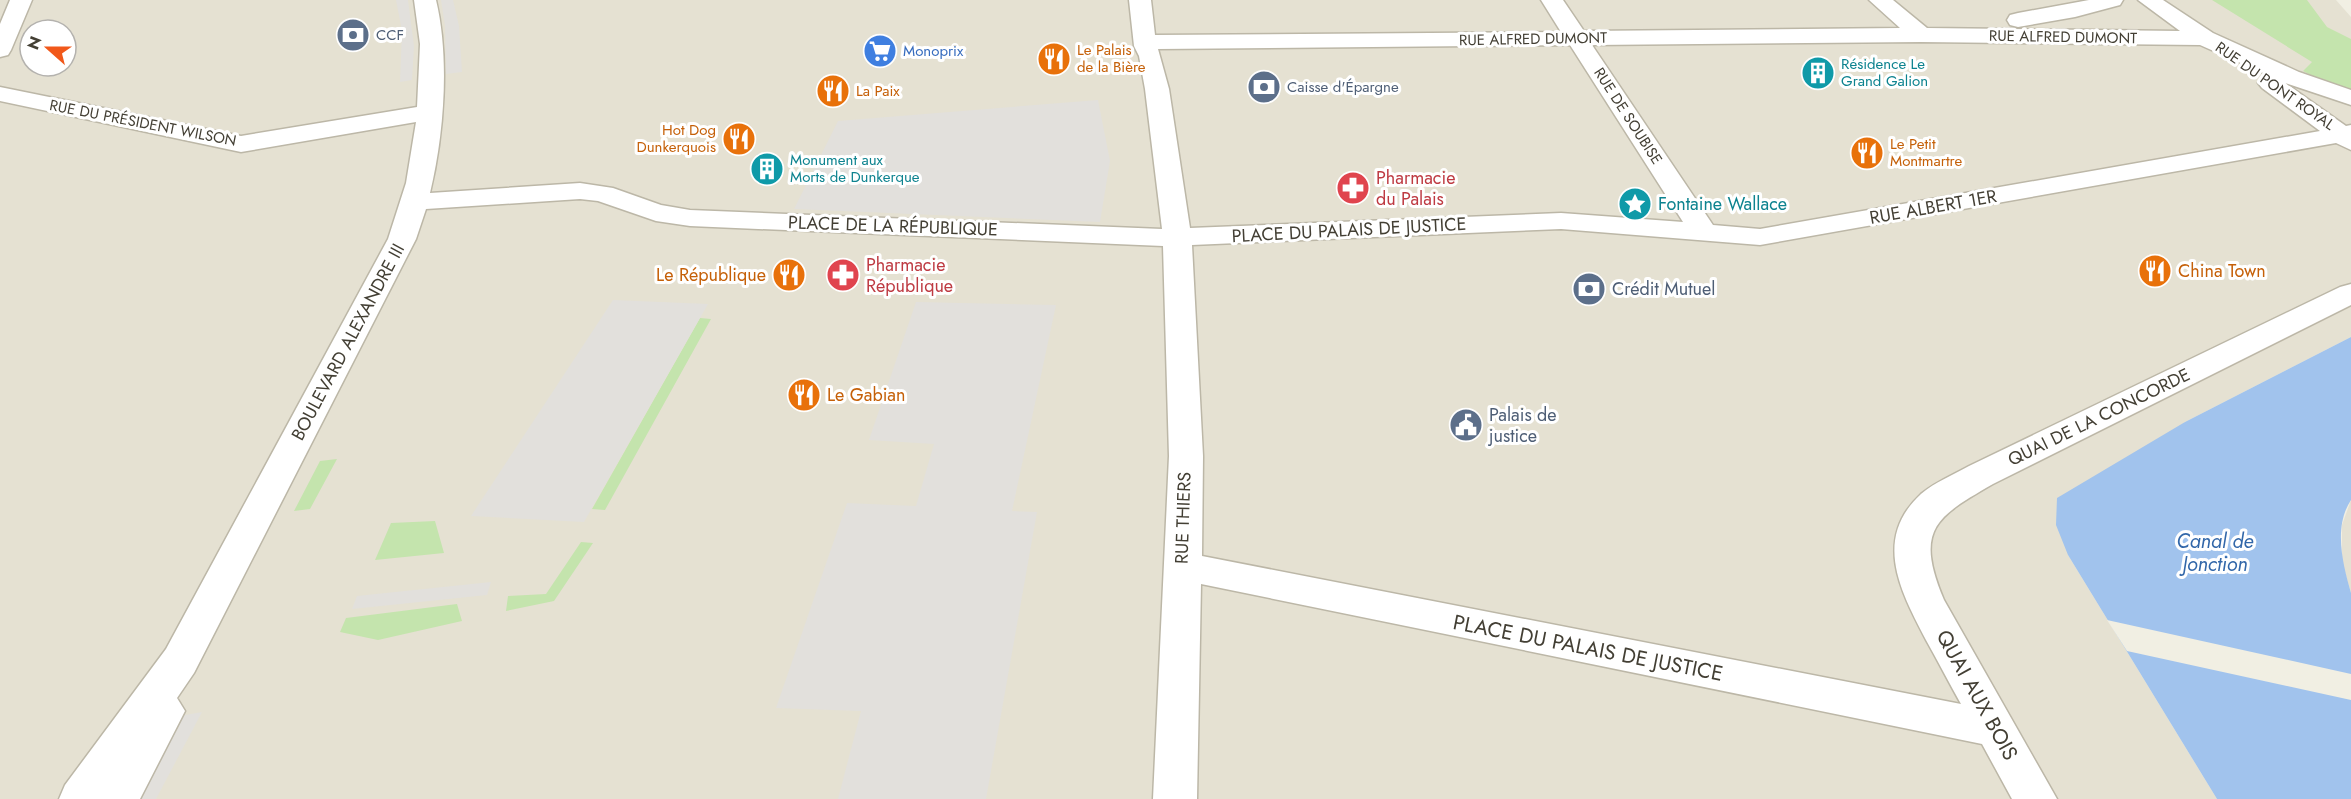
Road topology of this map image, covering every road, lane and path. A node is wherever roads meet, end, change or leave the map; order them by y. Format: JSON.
{"nodes":[{"id":1,"x":21,"y":0,"type":"edge"},
{"id":2,"x":425,"y":0,"type":"edge"},
{"id":3,"x":1140,"y":0,"type":"edge"},
{"id":4,"x":1552,"y":0,"type":"edge"},
{"id":5,"x":1880,"y":0,"type":"edge"},
{"id":6,"x":2112,"y":0,"type":"edge"},
{"id":7,"x":2149,"y":0,"type":"edge"},
{"id":8,"x":1921,"y":35,"type":"junction"},
{"id":9,"x":1577,"y":38,"type":"junction"},
{"id":10,"x":2205,"y":38,"type":"junction"},
{"id":11,"x":1145,"y":42,"type":"junction"},
{"id":12,"x":0,"y":50,"type":"edge"},
{"id":13,"x":0,"y":94,"type":"edge"},
{"id":14,"x":2351,"y":98,"type":"edge"},
{"id":15,"x":429,"y":112,"type":"junction"},
{"id":16,"x":2348,"y":136,"type":"edge"},
{"id":17,"x":415,"y":202,"type":"junction"},
{"id":18,"x":1520,"y":222,"type":"joint"},
{"id":19,"x":1704,"y":233,"type":"junction"},
{"id":20,"x":1177,"y":238,"type":"junction"},
{"id":21,"x":2351,"y":293,"type":"edge"},
{"id":22,"x":1182,"y":567,"type":"junction"},
{"id":23,"x":1920,"y":590,"type":"joint"},
{"id":24,"x":180,"y":661,"type":"junction"},
{"id":25,"x":1995,"y":729,"type":"junction"},
{"id":26,"x":81,"y":799,"type":"edge"},
{"id":27,"x":117,"y":799,"type":"edge"},
{"id":28,"x":1175,"y":799,"type":"edge"},
{"id":29,"x":2035,"y":799,"type":"edge"}],
"edges":[{"from":1,"to":12,"type":"street"},
{"from":2,"to":15,"type":"street","name":"BOULEVARD ALEXANDRE III"},
{"from":3,"to":11,"type":"street"},
{"from":4,"to":9,"type":"street","name":"RUE DE SOUBISE"},
{"from":5,"to":8,"type":"street"},
{"from":6,"to":8,"type":"street","name":"RUE ALFRED DUMONT"},
{"from":7,"to":10,"type":"street","name":"RUE DU PONT ROYAL"},
{"from":8,"to":9,"type":"street","name":"RUE ALFRED DUMONT"},
{"from":8,"to":10,"type":"street","name":"RUE ALFRED DUMONT"},
{"from":9,"to":11,"type":"street","name":"RUE ALFRED DUMONT"},
{"from":9,"to":19,"type":"street","name":"RUE DE SOUBISE"},
{"from":10,"to":14,"type":"street","name":"RUE DU PONT ROYAL"},
{"from":10,"to":16,"type":"street","name":"RUE DU PONT ROYAL"},
{"from":11,"to":20,"type":"street"},
{"from":13,"to":15,"type":"street","name":"RUE DU PRÉSIDENT WILSON"},
{"from":15,"to":17,"type":"street","name":"BOULEVARD ALEXANDRE III"},
{"from":16,"to":19,"type":"street","name":"RUE ALBERT 1ER"},
{"from":17,"to":20,"type":"street","name":"PLACE DE LA RÉPUBLIQUE"},
{"from":17,"to":24,"type":"street","name":"BOULEVARD ALEXANDRE III"},
{"from":18,"to":19,"type":"street","name":"RUE ALBERT 1ER"},
{"from":18,"to":20,"type":"street","name":"PLACE DU PALAIS DE JUSTICE"},
{"from":20,"to":22,"type":"street","name":"RUE THIERS"},
{"from":21,"to":23,"type":"street","name":"QUAI DE LA CONCORDE"},
{"from":22,"to":25,"type":"street","name":"PLACE DU PALAIS DE JUSTICE"},
{"from":22,"to":28,"type":"street","name":"RUE THIERS"},
{"from":23,"to":25,"type":"street","name":"QUAI AUX BOIS"},
{"from":24,"to":26,"type":"street","name":"BOULEVARD ALEXANDRE III"},
{"from":24,"to":27,"type":"street","name":"BOULEVARD ALEXANDRE III"},
{"from":25,"to":29,"type":"street","name":"QUAI AUX BOIS"}]}
